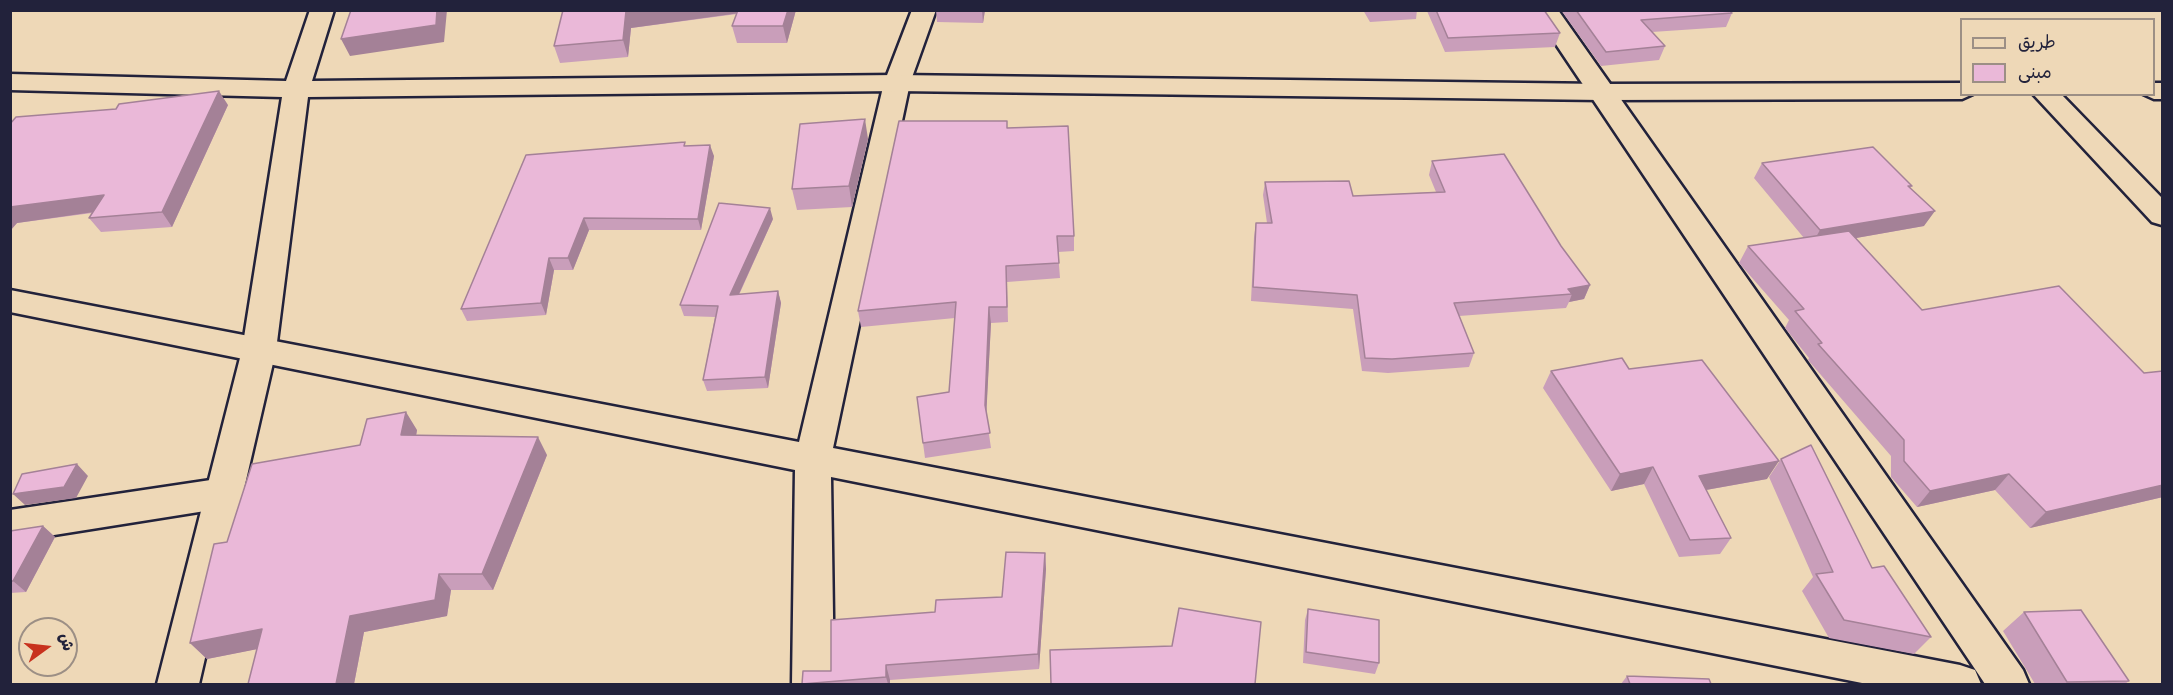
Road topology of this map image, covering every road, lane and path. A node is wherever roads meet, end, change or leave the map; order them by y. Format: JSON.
{"nodes":[{"id":1,"x":322,"y":10,"type":"edge"},
{"id":2,"x":924,"y":10,"type":"edge"},
{"id":3,"x":1545,"y":10,"type":"edge"},
{"id":4,"x":10,"y":82,"type":"edge"},
{"id":5,"x":897,"y":83,"type":"junction"},
{"id":6,"x":296,"y":88,"type":"junction"},
{"id":7,"x":1960,"y":91,"type":"edge"},
{"id":8,"x":1602,"y":92,"type":"junction"},
{"id":9,"x":2048,"y":96,"type":"edge"},
{"id":10,"x":2163,"y":215,"type":"edge"},
{"id":11,"x":10,"y":301,"type":"edge"},
{"id":12,"x":259,"y":350,"type":"junction"},
{"id":13,"x":813,"y":459,"type":"junction"},
{"id":14,"x":224,"y":493,"type":"junction"},
{"id":15,"x":10,"y":526,"type":"edge"},
{"id":16,"x":178,"y":684,"type":"edge"},
{"id":17,"x":813,"y":684,"type":"edge"},
{"id":18,"x":1960,"y":684,"type":"edge"},
{"id":19,"x":2008,"y":684,"type":"edge"}],
"edges":[{"from":1,"to":6,"type":"street"},
{"from":2,"to":5,"type":"street"},
{"from":3,"to":8,"type":"street"},
{"from":4,"to":6,"type":"street"},
{"from":5,"to":6,"type":"street"},
{"from":5,"to":8,"type":"street"},
{"from":5,"to":13,"type":"street"},
{"from":6,"to":12,"type":"street"},
{"from":7,"to":8,"type":"street"},
{"from":8,"to":19,"type":"street"},
{"from":9,"to":10,"type":"street"},
{"from":11,"to":12,"type":"street"},
{"from":12,"to":13,"type":"street"},
{"from":12,"to":14,"type":"street"},
{"from":13,"to":17,"type":"street"},
{"from":13,"to":18,"type":"street"},
{"from":14,"to":15,"type":"street"},
{"from":14,"to":16,"type":"street"}]}
